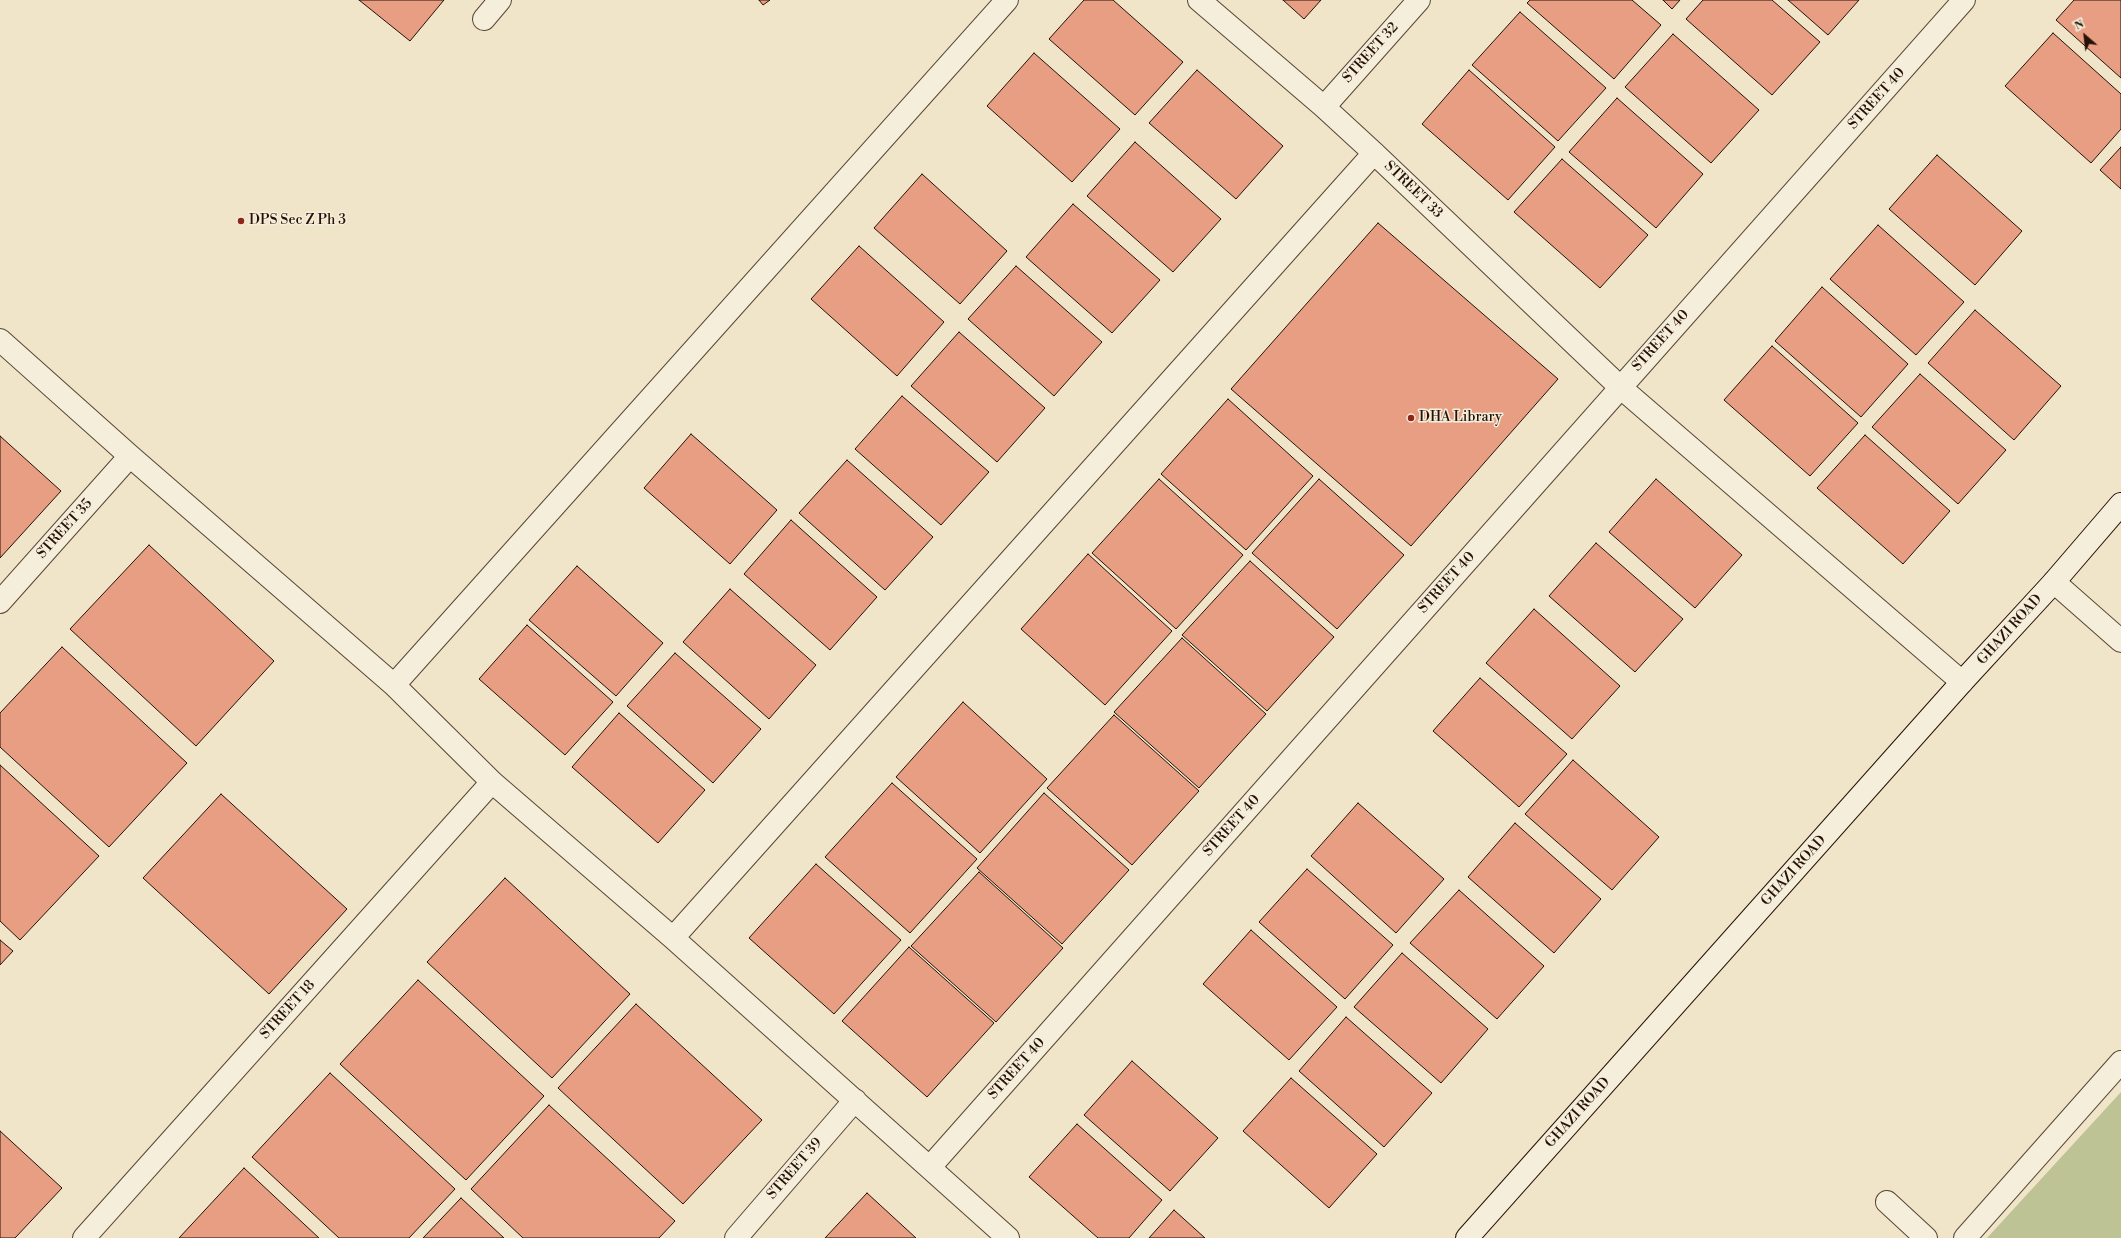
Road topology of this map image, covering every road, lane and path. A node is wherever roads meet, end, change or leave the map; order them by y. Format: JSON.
{"nodes":[{"id":1,"x":500,"y":0,"type":"edge"},
{"id":2,"x":1007,"y":0,"type":"edge"},
{"id":3,"x":1199,"y":0,"type":"edge"},
{"id":4,"x":1419,"y":0,"type":"edge"},
{"id":5,"x":1964,"y":0,"type":"edge"},
{"id":6,"x":484,"y":19,"type":"dead end"},
{"id":7,"x":1324,"y":107,"type":"junction"},
{"id":8,"x":1374,"y":153,"type":"junction"},
{"id":9,"x":0,"y":340,"type":"edge"},
{"id":10,"x":1620,"y":387,"type":"junction"},
{"id":11,"x":130,"y":456,"type":"junction"},
{"id":12,"x":2121,"y":504,"type":"edge"},
{"id":13,"x":2054,"y":582,"type":"junction"},
{"id":14,"x":0,"y":602,"type":"edge"},
{"id":15,"x":2121,"y":641,"type":"edge"},
{"id":16,"x":1962,"y":682,"type":"junction"},
{"id":17,"x":394,"y":685,"type":"junction"},
{"id":18,"x":492,"y":782,"type":"junction"},
{"id":19,"x":673,"y":938,"type":"junction"},
{"id":20,"x":2121,"y":1062,"type":"edge"},
{"id":21,"x":855,"y":1100,"type":"junction"},
{"id":22,"x":930,"y":1167,"type":"junction"},
{"id":23,"x":1887,"y":1202,"type":"dead end"},
{"id":24,"x":1474,"y":1236,"type":"edge"},
{"id":25,"x":84,"y":1238,"type":"edge"},
{"id":26,"x":736,"y":1238,"type":"edge"},
{"id":27,"x":1008,"y":1238,"type":"edge"},
{"id":28,"x":1926,"y":1238,"type":"edge"},
{"id":29,"x":1965,"y":1238,"type":"edge"}],
"edges":[{"from":1,"to":6,"type":"street"},
{"from":2,"to":17,"type":"street"},
{"from":3,"to":7,"type":"street","name":"STREET 33"},
{"from":4,"to":7,"type":"street","name":"STREET 32"},
{"from":5,"to":10,"type":"street","name":"STREET 40"},
{"from":7,"to":8,"type":"street","name":"STREET 33"},
{"from":8,"to":10,"type":"street","name":"STREET 33"},
{"from":8,"to":19,"type":"street"},
{"from":9,"to":11,"type":"street"},
{"from":10,"to":16,"type":"street","name":"STREET 33"},
{"from":10,"to":22,"type":"street","name":"STREET 40"},
{"from":11,"to":14,"type":"street","name":"STREET 35"},
{"from":11,"to":17,"type":"street"},
{"from":12,"to":13,"type":"street","name":"GHAZI ROAD"},
{"from":13,"to":15,"type":"street"},
{"from":13,"to":16,"type":"street","name":"GHAZI ROAD"},
{"from":16,"to":24,"type":"street","name":"GHAZI ROAD"},
{"from":17,"to":18,"type":"street"},
{"from":18,"to":19,"type":"street"},
{"from":18,"to":25,"type":"street","name":"STREET 18"},
{"from":19,"to":21,"type":"street"},
{"from":20,"to":29,"type":"street"},
{"from":21,"to":22,"type":"street"},
{"from":21,"to":26,"type":"street","name":"STREET 39"},
{"from":22,"to":27,"type":"street"},
{"from":23,"to":28,"type":"street"}]}
